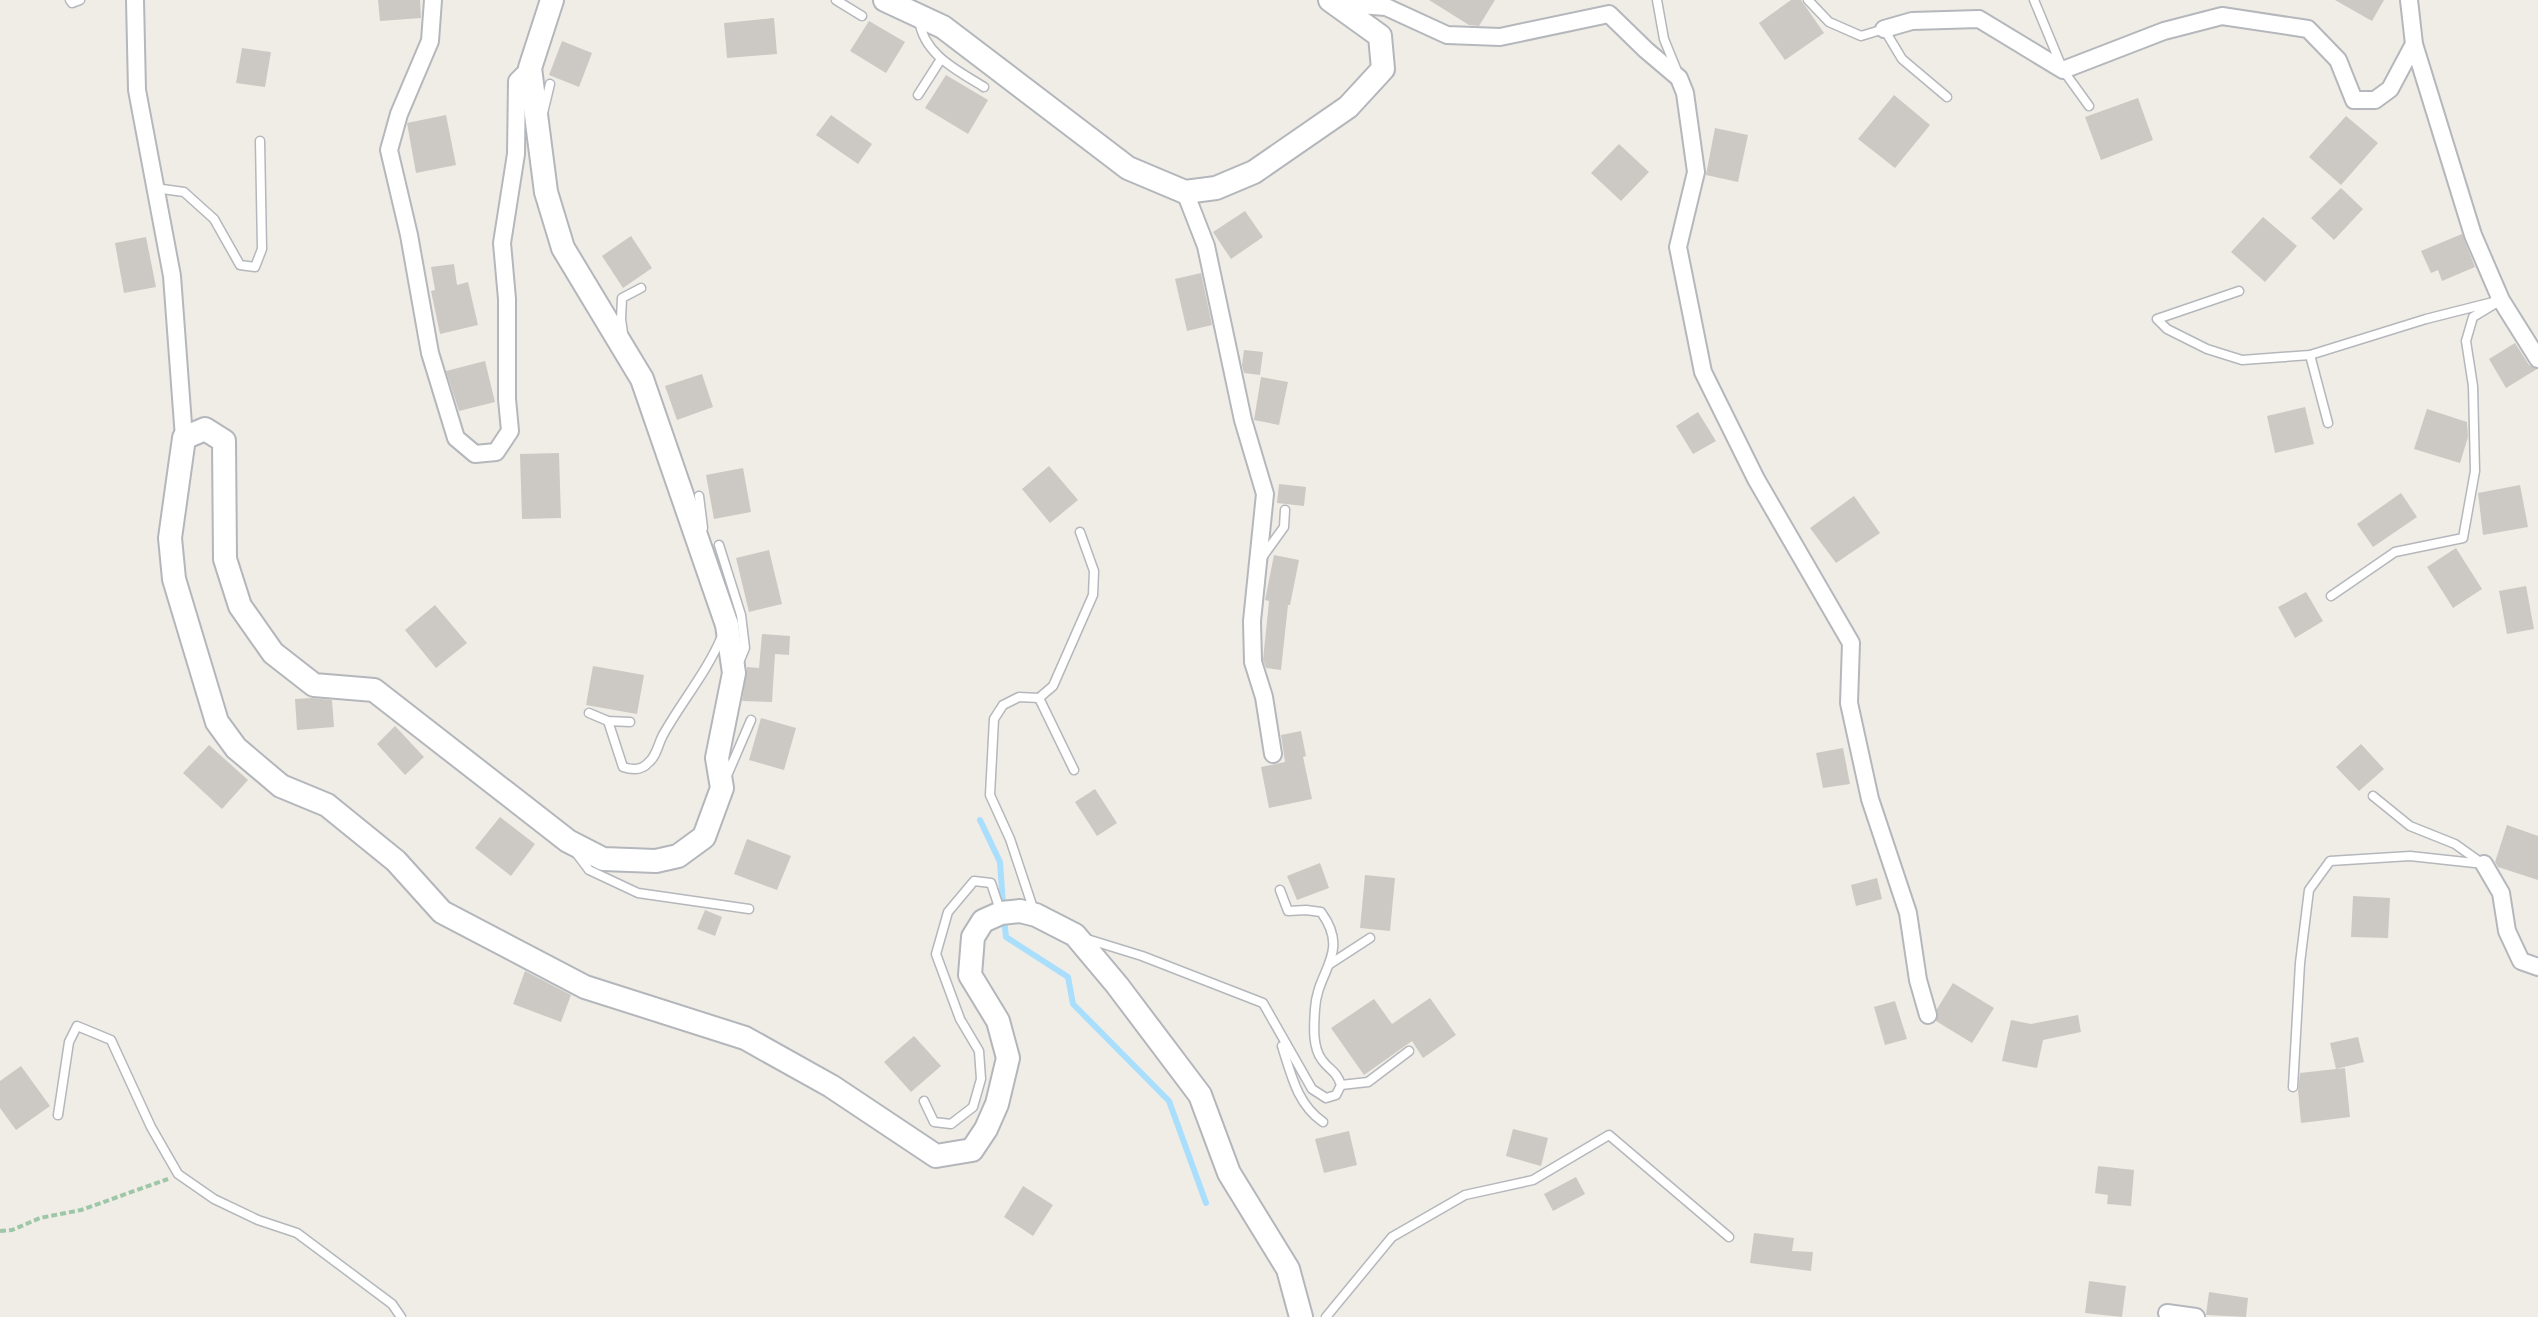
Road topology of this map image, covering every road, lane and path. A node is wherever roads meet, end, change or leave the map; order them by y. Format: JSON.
{"nodes":[{"id":1,"x":70,"y":0,"type":"edge"},
{"id":2,"x":80,"y":0,"type":"edge"},
{"id":3,"x":135,"y":0,"type":"edge"},
{"id":4,"x":433,"y":0,"type":"edge"},
{"id":5,"x":552,"y":0,"type":"edge"},
{"id":6,"x":836,"y":0,"type":"edge"},
{"id":7,"x":885,"y":0,"type":"edge"},
{"id":8,"x":1657,"y":0,"type":"edge"},
{"id":9,"x":1808,"y":0,"type":"edge"},
{"id":10,"x":2034,"y":0,"type":"edge"},
{"id":11,"x":2409,"y":0,"type":"edge"},
{"id":12,"x":1331,"y":1,"type":"edge"},
{"id":13,"x":862,"y":16,"type":"dead end"},
{"id":14,"x":919,"y":17,"type":"junction"},
{"id":15,"x":1884,"y":30,"type":"junction"},
{"id":16,"x":2414,"y":44,"type":"junction"},
{"id":17,"x":941,"y":59,"type":"junction"},
{"id":18,"x":530,"y":68,"type":"junction"},
{"id":19,"x":2063,"y":70,"type":"junction"},
{"id":20,"x":1679,"y":78,"type":"junction"},
{"id":21,"x":550,"y":84,"type":"dead end"},
{"id":22,"x":984,"y":87,"type":"dead end"},
{"id":23,"x":918,"y":95,"type":"dead end"},
{"id":24,"x":1947,"y":96,"type":"dead end"},
{"id":25,"x":2089,"y":106,"type":"dead end"},
{"id":26,"x":538,"y":134,"type":"junction"},
{"id":27,"x":260,"y":141,"type":"dead end"},
{"id":28,"x":155,"y":188,"type":"junction"},
{"id":29,"x":1185,"y":192,"type":"junction"},
{"id":30,"x":641,"y":288,"type":"dead end"},
{"id":31,"x":2239,"y":291,"type":"dead end"},
{"id":32,"x":2501,"y":300,"type":"junction"},
{"id":33,"x":626,"y":352,"type":"junction"},
{"id":34,"x":2310,"y":355,"type":"junction"},
{"id":35,"x":2538,"y":359,"type":"edge"},
{"id":36,"x":2328,"y":423,"type":"dead end"},
{"id":37,"x":184,"y":438,"type":"junction"},
{"id":38,"x":699,"y":496,"type":"dead end"},
{"id":39,"x":1285,"y":510,"type":"dead end"},
{"id":40,"x":1080,"y":532,"type":"dead end"},
{"id":41,"x":696,"y":540,"type":"junction"},
{"id":42,"x":719,"y":545,"type":"dead end"},
{"id":43,"x":1257,"y":565,"type":"junction"},
{"id":44,"x":2331,"y":596,"type":"dead end"},
{"id":45,"x":727,"y":625,"type":"junction"},
{"id":46,"x":734,"y":673,"type":"junction"},
{"id":47,"x":1039,"y":698,"type":"junction"},
{"id":48,"x":589,"y":713,"type":"dead end"},
{"id":49,"x":751,"y":720,"type":"dead end"},
{"id":50,"x":608,"y":721,"type":"junction"},
{"id":51,"x":630,"y":722,"type":"dead end"},
{"id":52,"x":1273,"y":754,"type":"dead end"},
{"id":53,"x":1074,"y":770,"type":"dead end"},
{"id":54,"x":722,"y":788,"type":"junction"},
{"id":55,"x":2373,"y":796,"type":"dead end"},
{"id":56,"x":568,"y":841,"type":"junction"},
{"id":57,"x":2484,"y":864,"type":"junction"},
{"id":58,"x":1280,"y":890,"type":"dead end"},
{"id":59,"x":749,"y":909,"type":"dead end"},
{"id":60,"x":1001,"y":913,"type":"junction"},
{"id":61,"x":1036,"y":915,"type":"junction"},
{"id":62,"x":1075,"y":935,"type":"junction"},
{"id":63,"x":1370,"y":938,"type":"dead end"},
{"id":64,"x":1330,"y":964,"type":"junction"},
{"id":65,"x":2538,"y":967,"type":"edge"},
{"id":66,"x":1928,"y":1015,"type":"dead end"},
{"id":67,"x":1278,"y":1031,"type":"junction"},
{"id":68,"x":1409,"y":1051,"type":"dead end"},
{"id":69,"x":1341,"y":1085,"type":"junction"},
{"id":70,"x":2293,"y":1087,"type":"dead end"},
{"id":71,"x":924,"y":1101,"type":"dead end"},
{"id":72,"x":58,"y":1115,"type":"dead end"},
{"id":73,"x":1323,"y":1122,"type":"dead end"},
{"id":74,"x":178,"y":1174,"type":"junction"},
{"id":75,"x":0,"y":1231,"type":"edge"},
{"id":76,"x":1729,"y":1237,"type":"dead end"},
{"id":77,"x":2167,"y":1313,"type":"dead end"},
{"id":78,"x":402,"y":1317,"type":"edge"},
{"id":79,"x":1300,"y":1317,"type":"edge"},
{"id":80,"x":1326,"y":1317,"type":"edge"},
{"id":81,"x":2196,"y":1317,"type":"edge"}],
"edges":[{"from":1,"to":2,"type":"lane"},
{"from":3,"to":28,"type":"street"},
{"from":4,"to":18,"type":"street"},
{"from":5,"to":18,"type":"street"},
{"from":6,"to":13,"type":"lane"},
{"from":7,"to":14,"type":"street"},
{"from":8,"to":20,"type":"lane"},
{"from":9,"to":15,"type":"lane"},
{"from":10,"to":19,"type":"lane"},
{"from":11,"to":16,"type":"street"},
{"from":12,"to":20,"type":"street"},
{"from":12,"to":29,"type":"street"},
{"from":14,"to":17,"type":"lane"},
{"from":14,"to":29,"type":"street"},
{"from":15,"to":19,"type":"street"},
{"from":15,"to":24,"type":"lane"},
{"from":16,"to":19,"type":"street"},
{"from":16,"to":32,"type":"street"},
{"from":17,"to":22,"type":"lane"},
{"from":17,"to":23,"type":"lane"},
{"from":18,"to":26,"type":"street"},
{"from":19,"to":25,"type":"lane"},
{"from":20,"to":66,"type":"street"},
{"from":21,"to":26,"type":"lane"},
{"from":26,"to":33,"type":"street"},
{"from":27,"to":28,"type":"lane"},
{"from":28,"to":37,"type":"street"},
{"from":29,"to":43,"type":"street"},
{"from":30,"to":33,"type":"lane"},
{"from":31,"to":34,"type":"lane"},
{"from":32,"to":34,"type":"lane"},
{"from":32,"to":35,"type":"street"},
{"from":32,"to":44,"type":"lane"},
{"from":33,"to":41,"type":"street"},
{"from":34,"to":36,"type":"lane"},
{"from":37,"to":56,"type":"street"},
{"from":37,"to":60,"type":"street"},
{"from":38,"to":41,"type":"lane"},
{"from":39,"to":43,"type":"lane"},
{"from":40,"to":47,"type":"lane"},
{"from":41,"to":45,"type":"street"},
{"from":42,"to":46,"type":"lane"},
{"from":43,"to":52,"type":"street"},
{"from":45,"to":46,"type":"street"},
{"from":45,"to":50,"type":"lane"},
{"from":46,"to":54,"type":"street"},
{"from":47,"to":53,"type":"lane"},
{"from":47,"to":61,"type":"lane"},
{"from":48,"to":50,"type":"lane"},
{"from":49,"to":54,"type":"lane"},
{"from":50,"to":51,"type":"lane"},
{"from":54,"to":56,"type":"street"},
{"from":55,"to":57,"type":"lane"},
{"from":56,"to":59,"type":"lane"},
{"from":57,"to":65,"type":"street"},
{"from":57,"to":70,"type":"lane"},
{"from":58,"to":64,"type":"lane"},
{"from":60,"to":61,"type":"street"},
{"from":60,"to":71,"type":"lane"},
{"from":61,"to":62,"type":"street"},
{"from":62,"to":67,"type":"lane"},
{"from":62,"to":79,"type":"street"},
{"from":63,"to":64,"type":"lane"},
{"from":64,"to":69,"type":"lane"},
{"from":67,"to":69,"type":"lane"},
{"from":67,"to":73,"type":"lane"},
{"from":68,"to":69,"type":"lane"},
{"from":72,"to":74,"type":"lane"},
{"from":74,"to":75,"type":"path"},
{"from":74,"to":78,"type":"lane"},
{"from":76,"to":80,"type":"lane"},
{"from":77,"to":81,"type":"street"}]}
